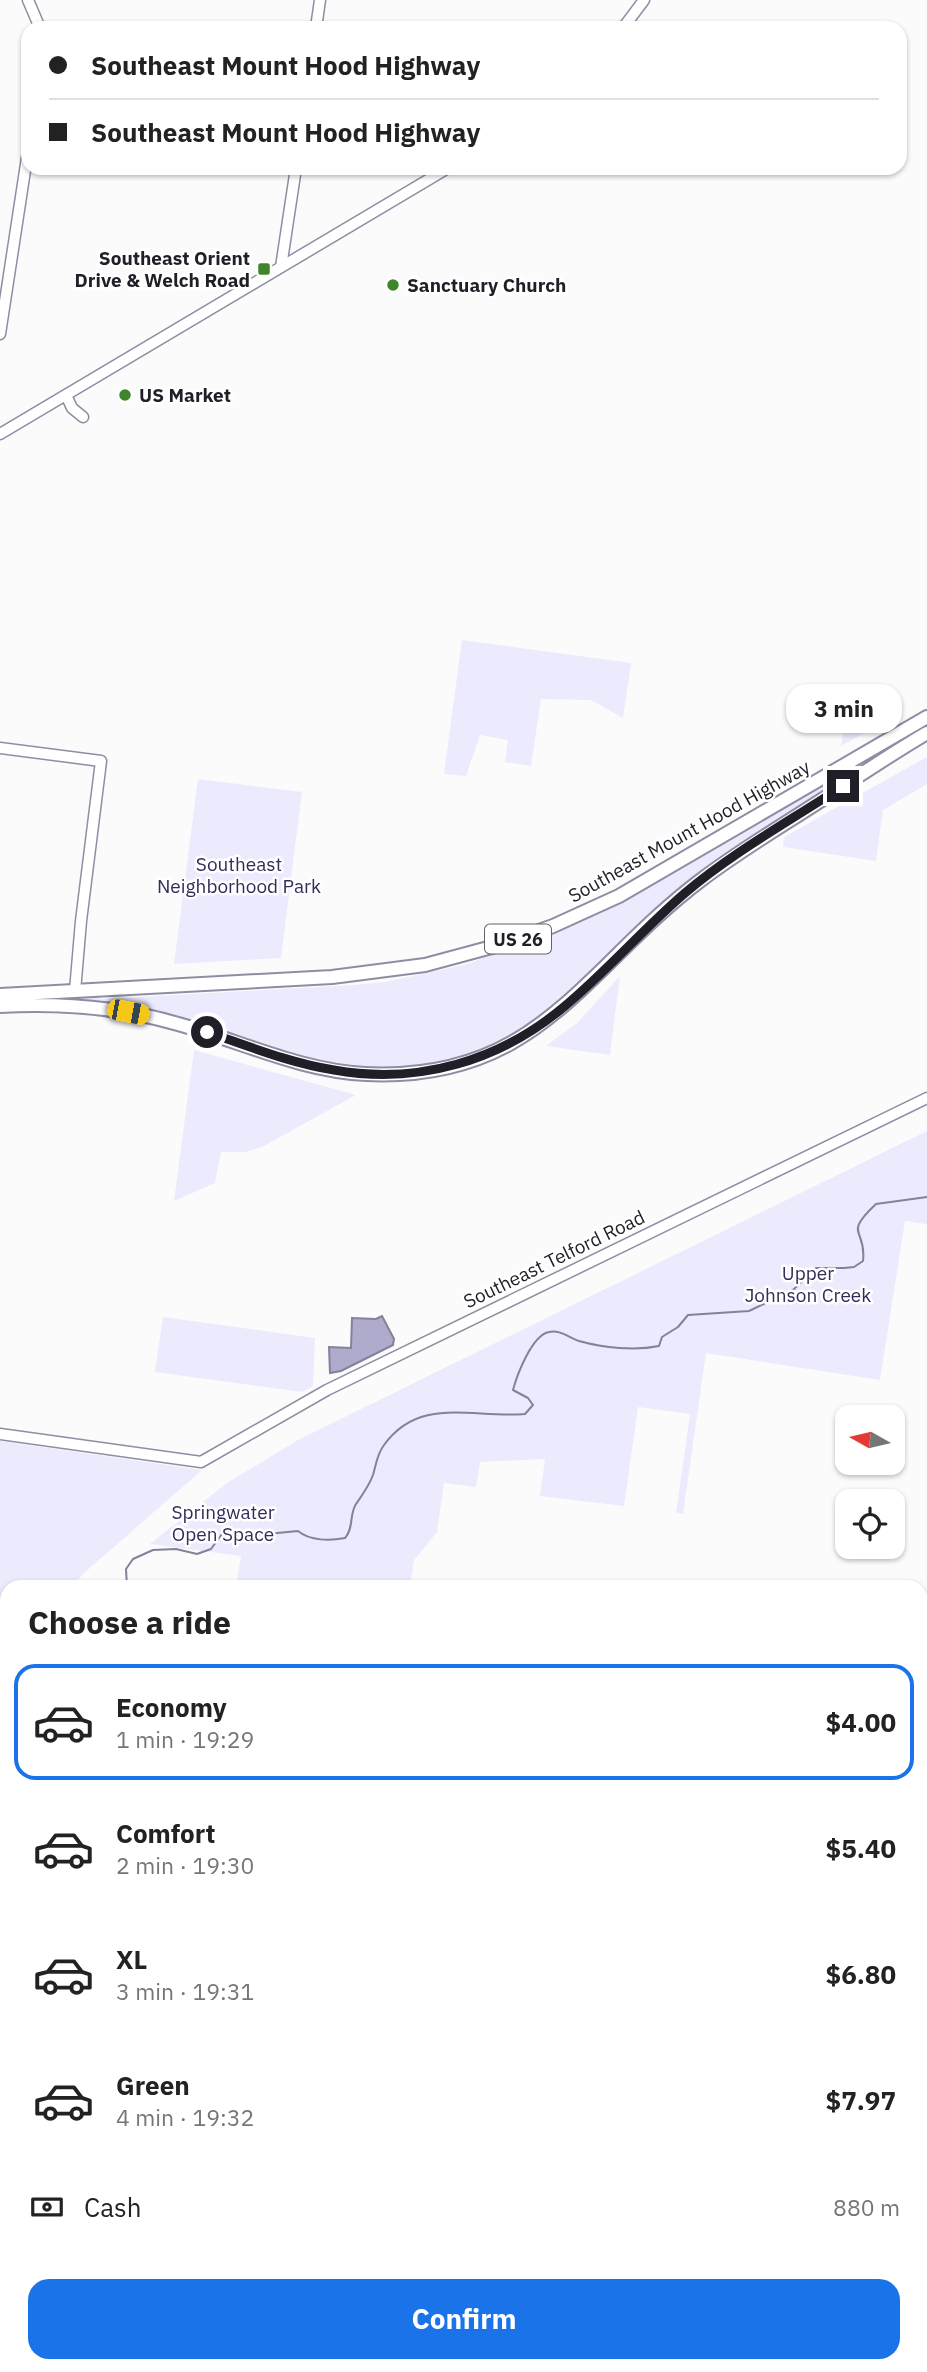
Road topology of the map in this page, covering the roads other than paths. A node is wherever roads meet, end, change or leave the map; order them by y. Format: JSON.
{"nodes":[{"id":1,"x":28,"y":0,"type":"edge"},
{"id":2,"x":320,"y":0,"type":"edge"},
{"id":3,"x":644,"y":0,"type":"edge"},
{"id":4,"x":37,"y":21,"type":"edge"},
{"id":5,"x":317,"y":21,"type":"edge"},
{"id":6,"x":628,"y":21,"type":"edge"},
{"id":7,"x":24,"y":175,"type":"edge"},
{"id":8,"x":295,"y":175,"type":"edge"},
{"id":9,"x":436,"y":175,"type":"edge"},
{"id":10,"x":281,"y":267,"type":"junction"},
{"id":11,"x":0,"y":334,"type":"edge"},
{"id":12,"x":66,"y":395,"type":"junction"},
{"id":13,"x":83,"y":417,"type":"dead end"},
{"id":14,"x":0,"y":434,"type":"edge"},
{"id":15,"x":927,"y":717,"type":"edge"},
{"id":16,"x":926,"y":733,"type":"edge"},
{"id":17,"x":0,"y":748,"type":"edge"},
{"id":18,"x":75,"y":991,"type":"junction"},
{"id":19,"x":1,"y":1002,"type":"edge"},
{"id":20,"x":927,"y":1098,"type":"edge"},
{"id":21,"x":0,"y":1434,"type":"edge"}],
"edges":[{"from":1,"to":4,"type":"street"},
{"from":2,"to":5,"type":"street"},
{"from":3,"to":6,"type":"street"},
{"from":7,"to":11,"type":"street"},
{"from":8,"to":10,"type":"street"},
{"from":9,"to":10,"type":"street"},
{"from":10,"to":12,"type":"street"},
{"from":12,"to":13,"type":"street"},
{"from":12,"to":14,"type":"street"},
{"from":15,"to":18,"type":"highway","name":"Southeast Mount Hood Highway","number":"US 26"},
{"from":16,"to":19,"type":"highway","name":"Southeast Mount Hood Highway"},
{"from":17,"to":18,"type":"street"},
{"from":18,"to":19,"type":"highway","name":"Southeast Mount Hood Highway"},
{"from":20,"to":21,"type":"street","name":"Southeast Telford Road"}]}
